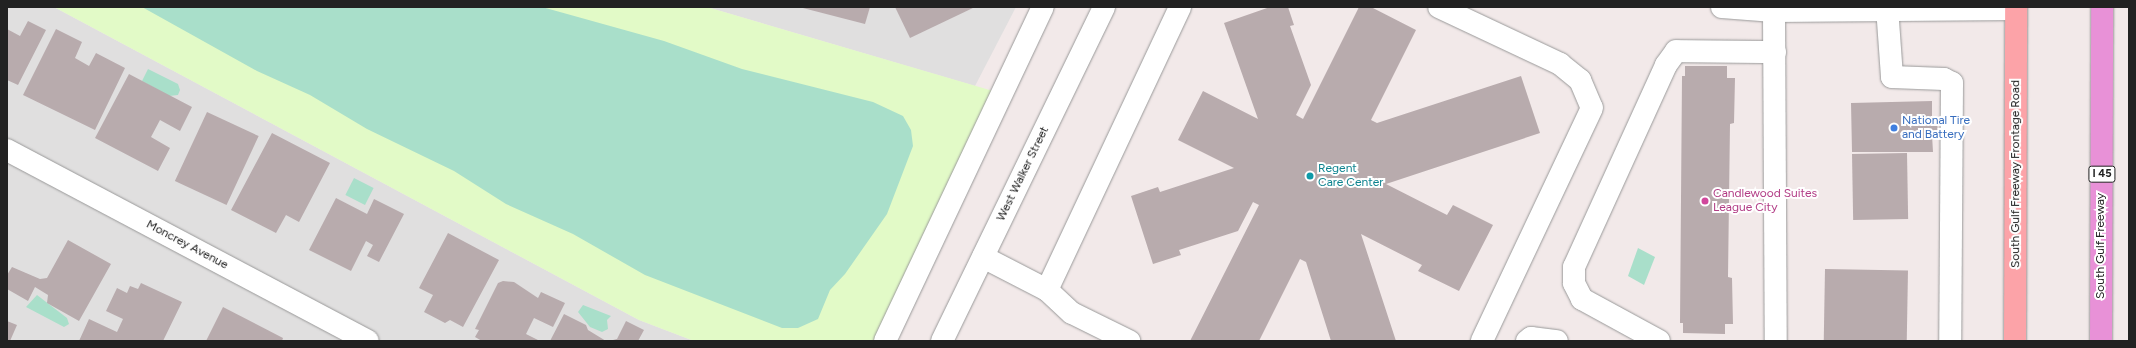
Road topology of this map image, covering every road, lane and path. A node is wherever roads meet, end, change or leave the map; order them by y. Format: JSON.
{"nodes":[{"id":1,"x":1044,"y":7,"type":"edge"},
{"id":2,"x":1104,"y":7,"type":"edge"},
{"id":3,"x":1180,"y":7,"type":"edge"},
{"id":4,"x":1439,"y":7,"type":"edge"},
{"id":5,"x":1722,"y":7,"type":"edge"},
{"id":6,"x":2102,"y":7,"type":"edge"},
{"id":7,"x":2016,"y":8,"type":"edge"},
{"id":8,"x":1887,"y":9,"type":"edge"},
{"id":9,"x":1774,"y":11,"type":"junction"},
{"id":10,"x":1775,"y":52,"type":"junction"},
{"id":11,"x":7,"y":150,"type":"edge"},
{"id":12,"x":983,"y":257,"type":"junction"},
{"id":13,"x":1047,"y":290,"type":"junction"},
{"id":14,"x":356,"y":338,"type":"edge"},
{"id":15,"x":885,"y":341,"type":"edge"},
{"id":16,"x":942,"y":341,"type":"edge"},
{"id":17,"x":1129,"y":341,"type":"edge"},
{"id":18,"x":1482,"y":341,"type":"edge"},
{"id":19,"x":1527,"y":341,"type":"edge"},
{"id":20,"x":1557,"y":341,"type":"edge"},
{"id":21,"x":1659,"y":341,"type":"edge"},
{"id":22,"x":1776,"y":341,"type":"edge"},
{"id":23,"x":1950,"y":341,"type":"edge"},
{"id":24,"x":2015,"y":341,"type":"edge"},
{"id":25,"x":2101,"y":341,"type":"edge"}],
"edges":[{"from":1,"to":15,"type":"street"},
{"from":2,"to":12,"type":"street","name":"West Walker Street"},
{"from":3,"to":13,"type":"street"},
{"from":4,"to":18,"type":"street"},
{"from":5,"to":9,"type":"street"},
{"from":6,"to":25,"type":"highway","name":"South Gulf Freeway","number":"I 45"},
{"from":7,"to":8,"type":"street"},
{"from":7,"to":24,"type":"main road","name":"South Gulf Freeway Frontage Road"},
{"from":8,"to":9,"type":"street"},
{"from":8,"to":23,"type":"street"},
{"from":9,"to":10,"type":"street"},
{"from":10,"to":21,"type":"street"},
{"from":10,"to":22,"type":"street"},
{"from":11,"to":14,"type":"street","name":"Moncrey Avenue"},
{"from":12,"to":13,"type":"street"},
{"from":12,"to":16,"type":"street","name":"West Walker Street"},
{"from":13,"to":17,"type":"street"},
{"from":19,"to":20,"type":"street"}]}
